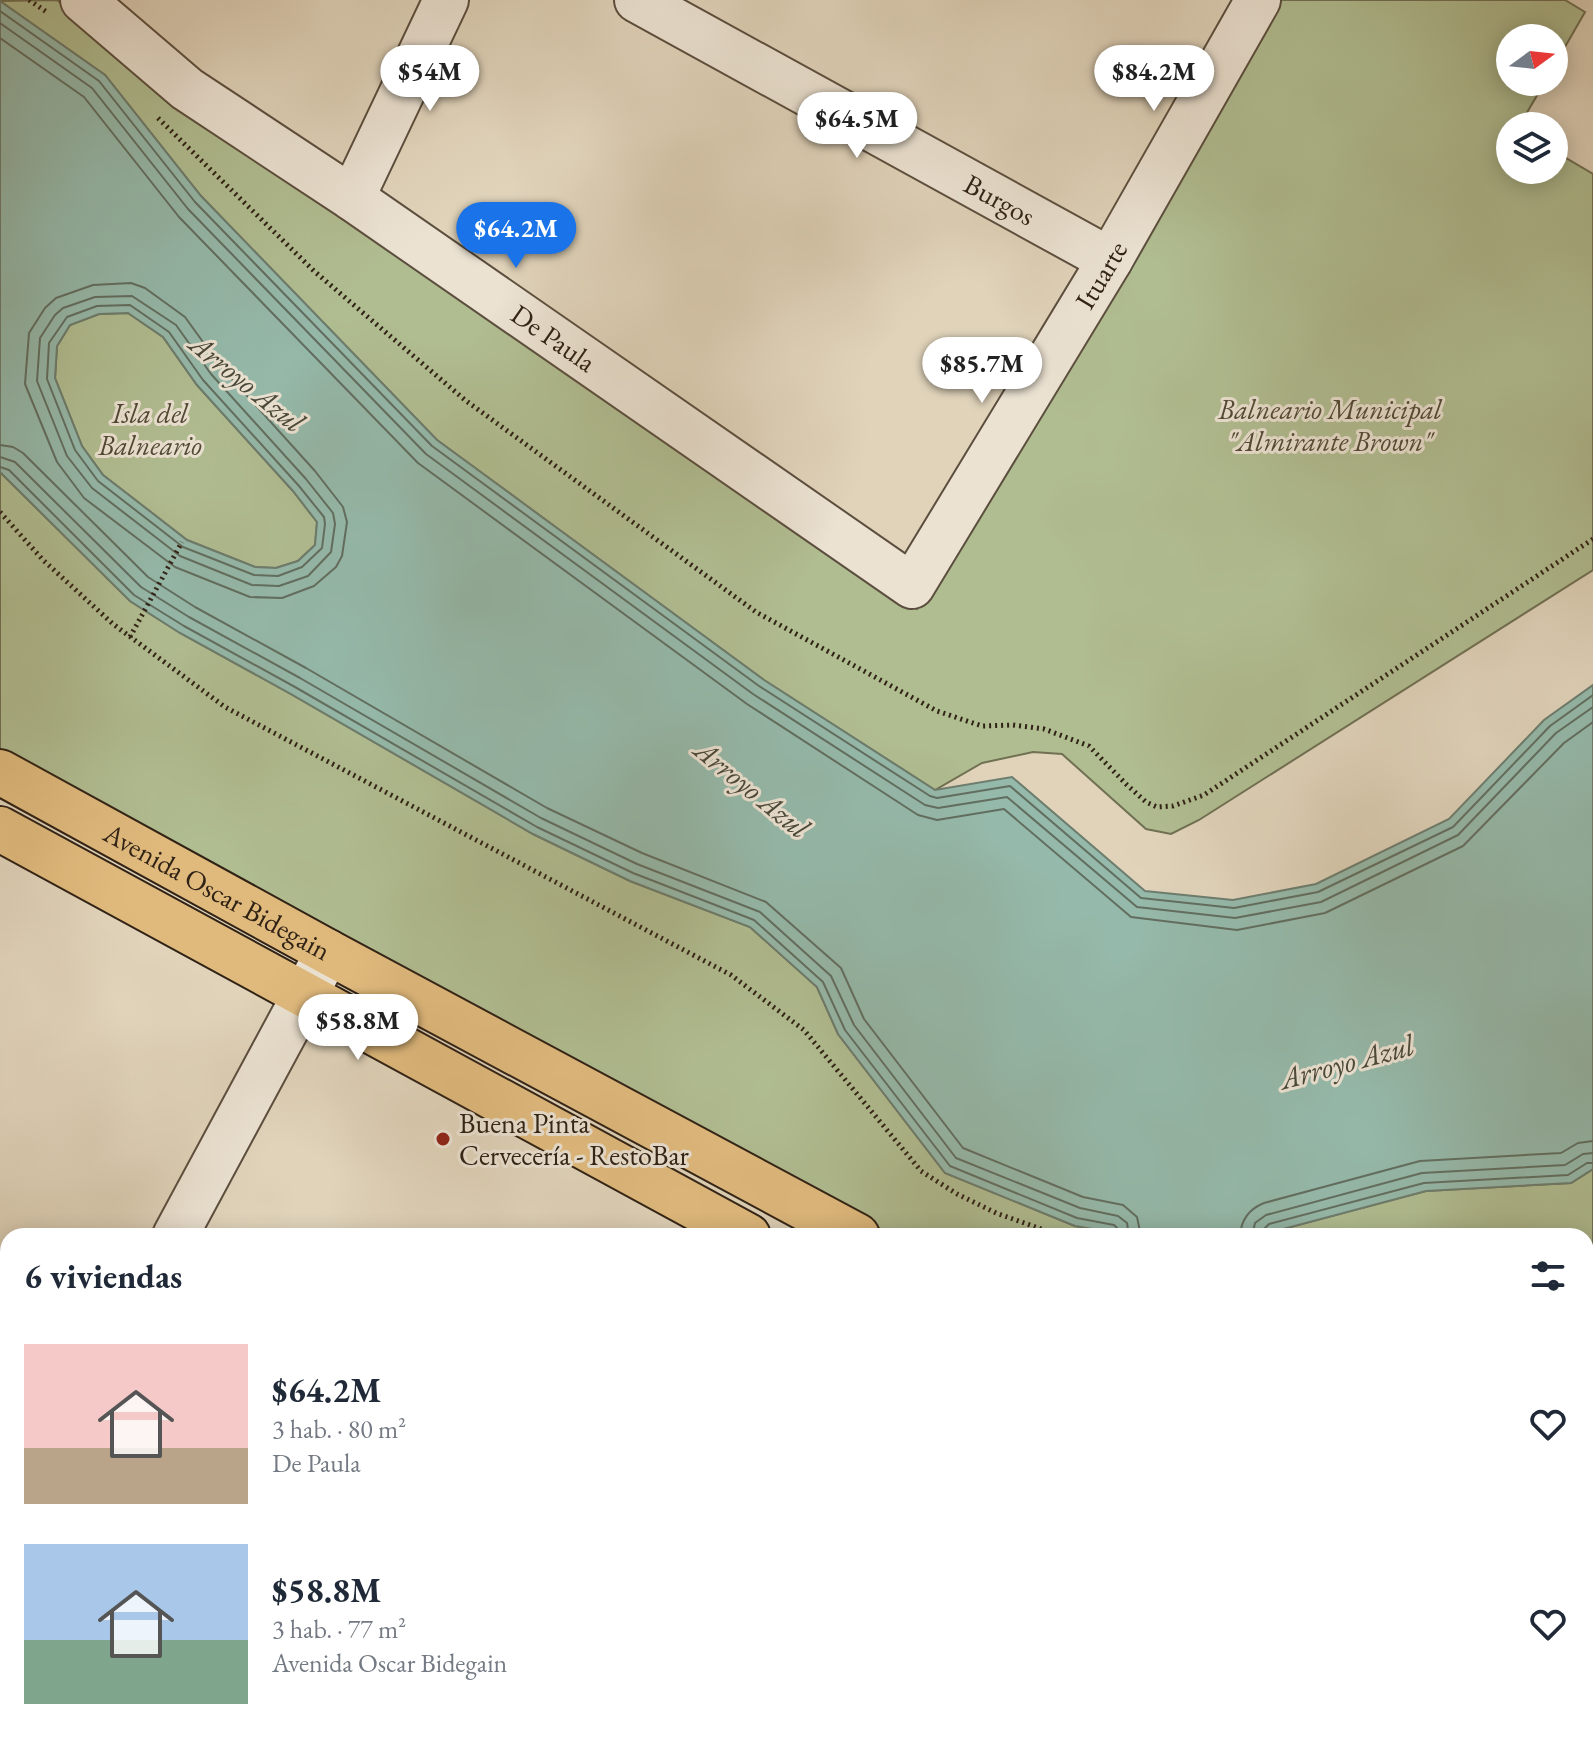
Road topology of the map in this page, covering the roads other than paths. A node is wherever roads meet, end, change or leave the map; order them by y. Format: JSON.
{"nodes":[{"id":1,"x":83,"y":0,"type":"edge"},
{"id":2,"x":446,"y":0,"type":"edge"},
{"id":3,"x":637,"y":0,"type":"edge"},
{"id":4,"x":1258,"y":0,"type":"edge"},
{"id":5,"x":352,"y":198,"type":"junction"},
{"id":6,"x":1110,"y":260,"type":"junction"},
{"id":7,"x":912,"y":586,"type":"joint"},
{"id":8,"x":0,"y":772,"type":"edge"},
{"id":9,"x":0,"y":829,"type":"edge"},
{"id":10,"x":328,"y":952,"type":"junction"},
{"id":11,"x":305,"y":995,"type":"junction"},
{"id":12,"x":783,"y":1196,"type":"junction"},
{"id":13,"x":179,"y":1228,"type":"edge"},
{"id":14,"x":733,"y":1228,"type":"edge"},
{"id":15,"x":765,"y":1228,"type":"edge"},
{"id":16,"x":842,"y":1228,"type":"edge"}],
"edges":[{"from":1,"to":5,"type":"street","name":"De Paula"},
{"from":2,"to":5,"type":"street"},
{"from":3,"to":6,"type":"street","name":"Burgos"},
{"from":4,"to":6,"type":"street","name":"Ituarte"},
{"from":5,"to":7,"type":"street","name":"De Paula"},
{"from":6,"to":7,"type":"street","name":"Ituarte"},
{"from":8,"to":10,"type":"main road","name":"Avenida Oscar Bidegain"},
{"from":9,"to":11,"type":"main road","name":"Avenida Oscar Bidegain"},
{"from":10,"to":11,"type":"street"},
{"from":10,"to":12,"type":"main road","name":"Avenida Oscar Bidegain"},
{"from":11,"to":13,"type":"street"},
{"from":11,"to":14,"type":"main road","name":"Avenida Oscar Bidegain"},
{"from":12,"to":15,"type":"street"},
{"from":12,"to":16,"type":"main road","name":"Avenida Oscar Bidegain"}]}
